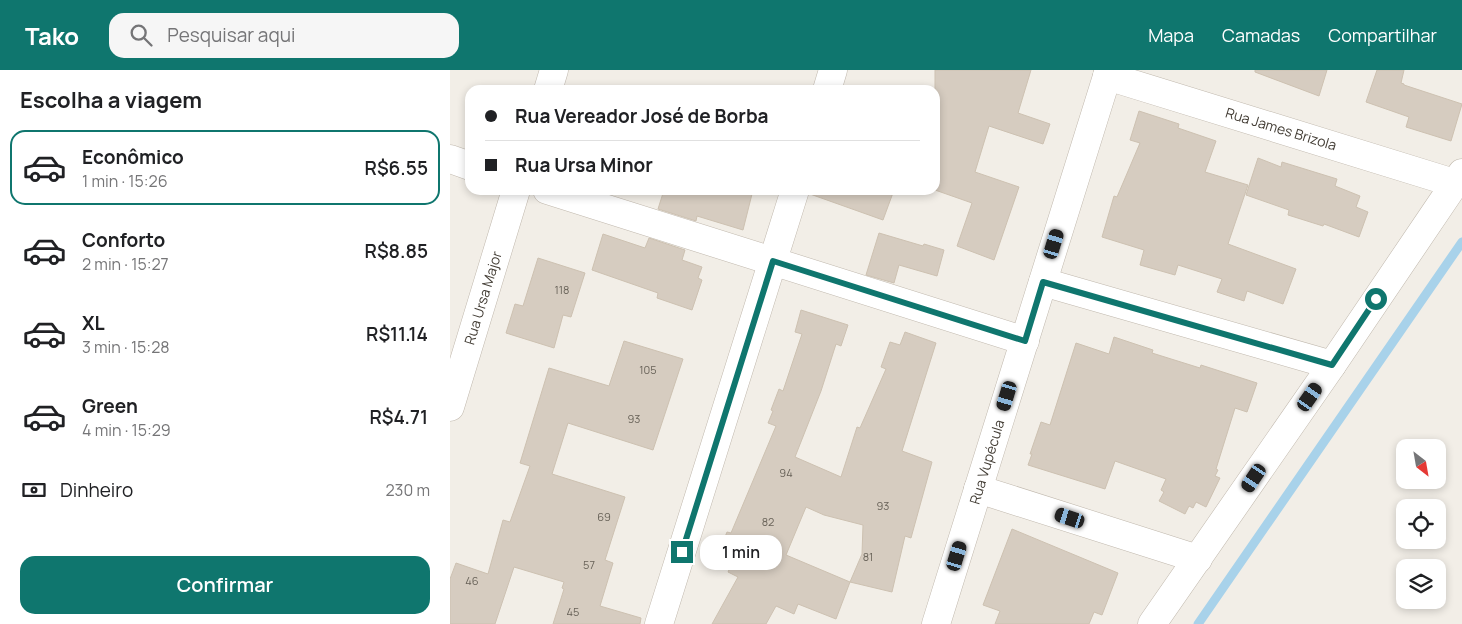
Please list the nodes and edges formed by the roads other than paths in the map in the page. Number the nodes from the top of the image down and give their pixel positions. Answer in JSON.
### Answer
{"nodes":[{"id":1,"x":554,"y":70,"type":"edge"},
{"id":2,"x":833,"y":70,"type":"edge"},
{"id":3,"x":1108,"y":73,"type":"edge"},
{"id":4,"x":550,"y":85,"type":"edge"},
{"id":5,"x":828,"y":85,"type":"edge"},
{"id":6,"x":450,"y":159,"type":"edge"},
{"id":7,"x":465,"y":164,"type":"edge"},
{"id":8,"x":1458,"y":178,"type":"edge"},
{"id":9,"x":514,"y":195,"type":"edge"},
{"id":10,"x":563,"y":195,"type":"edge"},
{"id":11,"x":794,"y":195,"type":"edge"},
{"id":12,"x":773,"y":261,"type":"junction"},
{"id":13,"x":1043,"y":282,"type":"junction"},
{"id":14,"x":1025,"y":341,"type":"junction"},
{"id":15,"x":1332,"y":365,"type":"junction"},
{"id":16,"x":450,"y":407,"type":"edge"},
{"id":17,"x":978,"y":489,"type":"junction"},
{"id":18,"x":1198,"y":559,"type":"junction"},
{"id":19,"x":659,"y":624,"type":"edge"},
{"id":20,"x":936,"y":624,"type":"edge"},
{"id":21,"x":1152,"y":624,"type":"edge"}],
"edges":[{"from":1,"to":4,"type":"street"},
{"from":2,"to":5,"type":"street"},
{"from":3,"to":8,"type":"street","name":"Rua James Brizola"},
{"from":3,"to":13,"type":"street","name":"Rua Vupécula"},
{"from":6,"to":7,"type":"street"},
{"from":8,"to":15,"type":"street"},
{"from":9,"to":16,"type":"street","name":"Rua Ursa Major"},
{"from":10,"to":12,"type":"street"},
{"from":11,"to":12,"type":"street"},
{"from":12,"to":14,"type":"street"},
{"from":12,"to":19,"type":"street"},
{"from":13,"to":14,"type":"street","name":"Rua Vupécula"},
{"from":13,"to":15,"type":"street"},
{"from":14,"to":17,"type":"street","name":"Rua Vupécula"},
{"from":15,"to":18,"type":"street"},
{"from":17,"to":18,"type":"street"},
{"from":17,"to":20,"type":"street","name":"Rua Vupécula"},
{"from":18,"to":21,"type":"street"}]}
